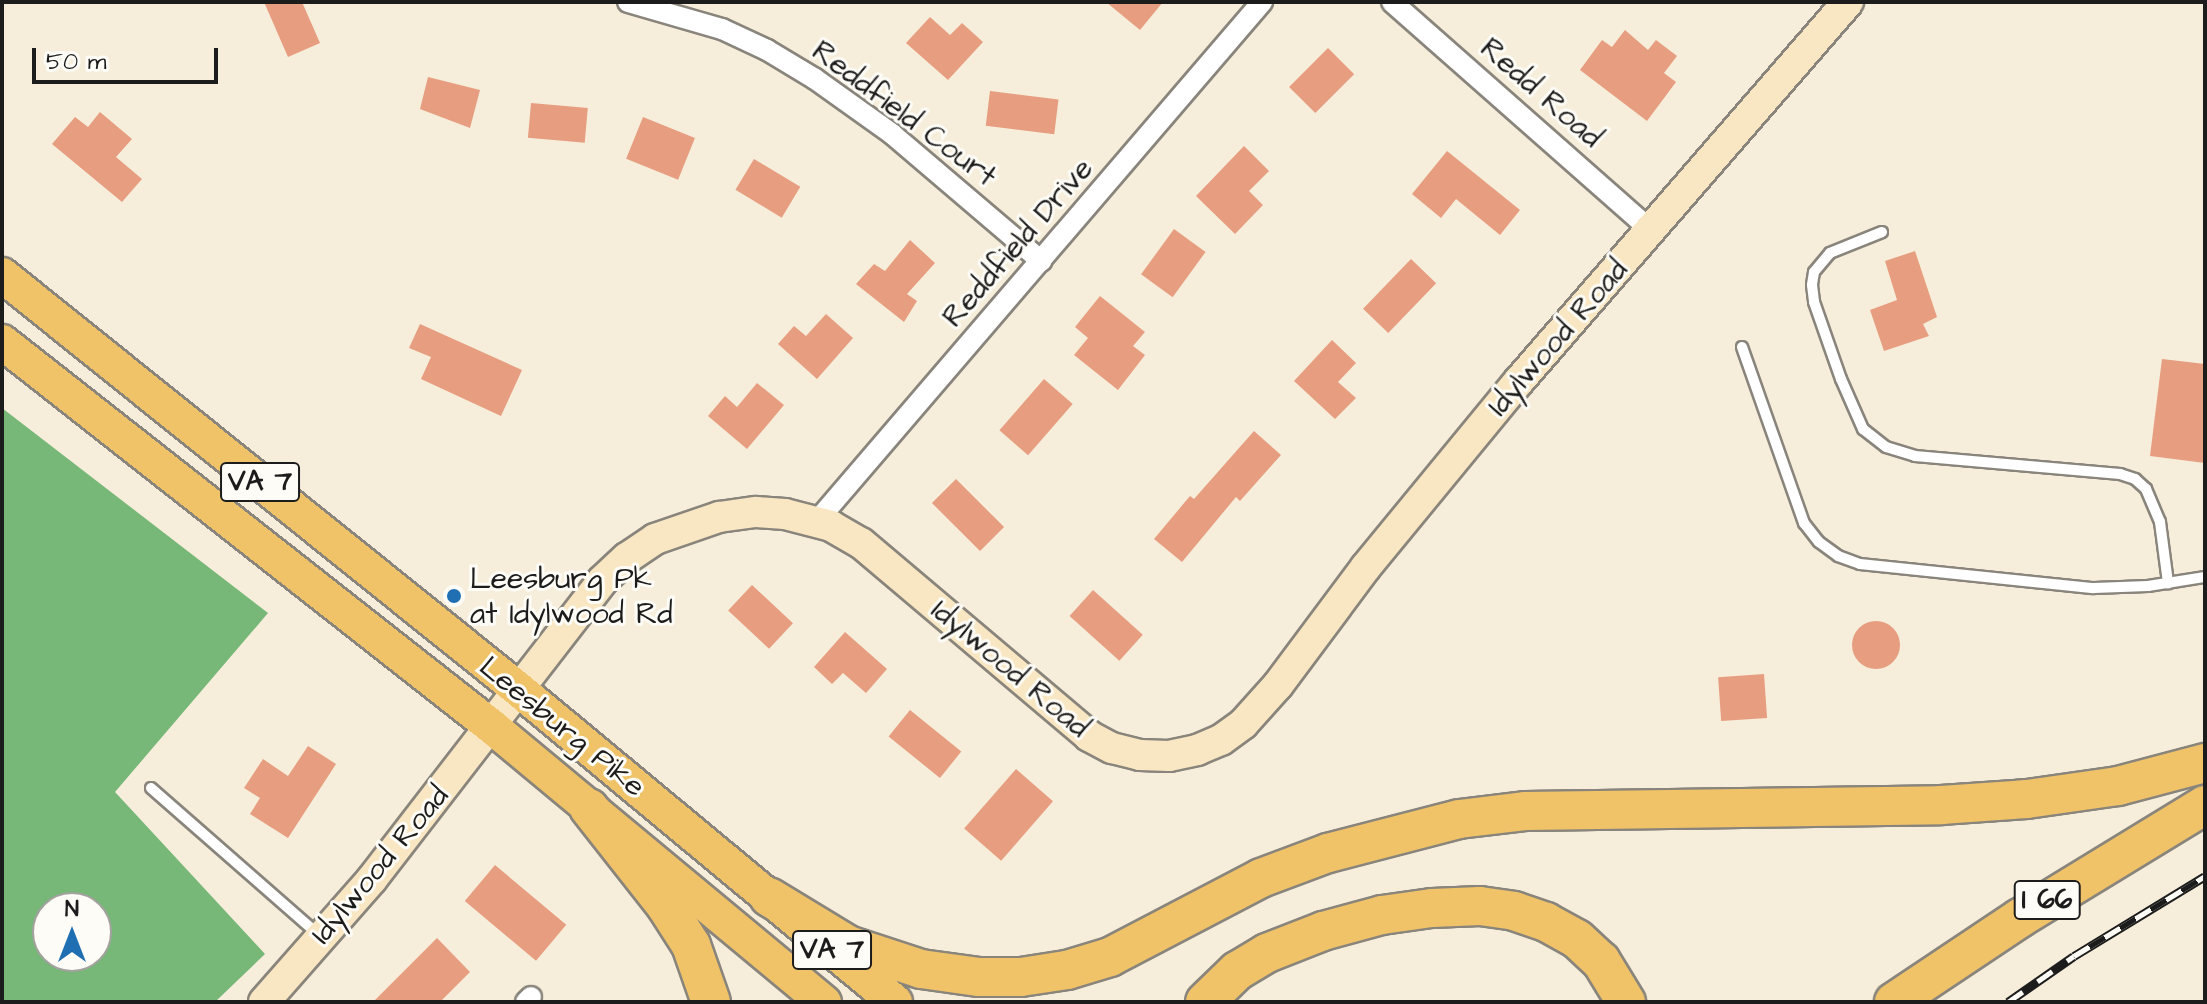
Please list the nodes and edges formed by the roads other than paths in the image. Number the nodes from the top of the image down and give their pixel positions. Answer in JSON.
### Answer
{"nodes":[{"id":1,"x":628,"y":2,"type":"edge"},
{"id":2,"x":1262,"y":2,"type":"edge"},
{"id":3,"x":1392,"y":2,"type":"edge"},
{"id":4,"x":1848,"y":2,"type":"edge"},
{"id":5,"x":1651,"y":230,"type":"junction"},
{"id":6,"x":1882,"y":232,"type":"dead end"},
{"id":7,"x":1041,"y":261,"type":"junction"},
{"id":8,"x":2,"y":275,"type":"edge"},
{"id":9,"x":2,"y":342,"type":"edge"},
{"id":10,"x":1742,"y":347,"type":"dead end"},
{"id":11,"x":817,"y":521,"type":"junction"},
{"id":12,"x":2205,"y":577,"type":"edge"},
{"id":13,"x":2168,"y":583,"type":"junction"},
{"id":14,"x":518,"y":689,"type":"junction"},
{"id":15,"x":491,"y":726,"type":"junction"},
{"id":16,"x":2205,"y":763,"type":"edge"},
{"id":17,"x":151,"y":788,"type":"dead end"},
{"id":18,"x":2205,"y":805,"type":"edge"},
{"id":19,"x":589,"y":808,"type":"junction"},
{"id":20,"x":769,"y":897,"type":"junction"},
{"id":21,"x":321,"y":937,"type":"junction"},
{"id":22,"x":264,"y":1002,"type":"edge"},
{"id":23,"x":711,"y":1002,"type":"edge"},
{"id":24,"x":824,"y":1002,"type":"edge"},
{"id":25,"x":895,"y":1002,"type":"edge"},
{"id":26,"x":1205,"y":1002,"type":"edge"},
{"id":27,"x":1626,"y":1002,"type":"edge"},
{"id":28,"x":1894,"y":1002,"type":"edge"}],
"edges":[{"from":1,"to":7,"type":"street","name":"Reddfield Court"},
{"from":2,"to":7,"type":"street","name":"Reddfield Drive"},
{"from":3,"to":5,"type":"street","name":"Redd Road"},
{"from":4,"to":5,"type":"main road","name":"Idylwood Road"},
{"from":5,"to":11,"type":"main road","name":"Idylwood Road"},
{"from":6,"to":13,"type":"lane"},
{"from":7,"to":11,"type":"street","name":"Reddfield Drive"},
{"from":8,"to":14,"type":"main road","name":"Leesburg Pike","number":"VA 7"},
{"from":9,"to":15,"type":"main road","name":"Leesburg Pike","number":"VA 7"},
{"from":10,"to":13,"type":"lane"},
{"from":11,"to":14,"type":"main road","name":"Idylwood Road"},
{"from":12,"to":13,"type":"lane"},
{"from":14,"to":15,"type":"main road","name":"Idylwood Road"},
{"from":14,"to":20,"type":"main road","name":"Leesburg Pike","number":"VA 7"},
{"from":15,"to":19,"type":"main road","name":"Leesburg Pike","number":"VA 7"},
{"from":15,"to":21,"type":"main road","name":"Idylwood Road"},
{"from":16,"to":20,"type":"highway"},
{"from":17,"to":21,"type":"lane"},
{"from":18,"to":28,"type":"highway","number":"I 66"},
{"from":19,"to":23,"type":"highway"},
{"from":19,"to":24,"type":"main road","name":"Leesburg Pike","number":"VA 7"},
{"from":20,"to":25,"type":"main road","name":"Leesburg Pike","number":"VA 7"},
{"from":21,"to":22,"type":"main road","name":"Idylwood Road"},
{"from":26,"to":27,"type":"highway"}]}
